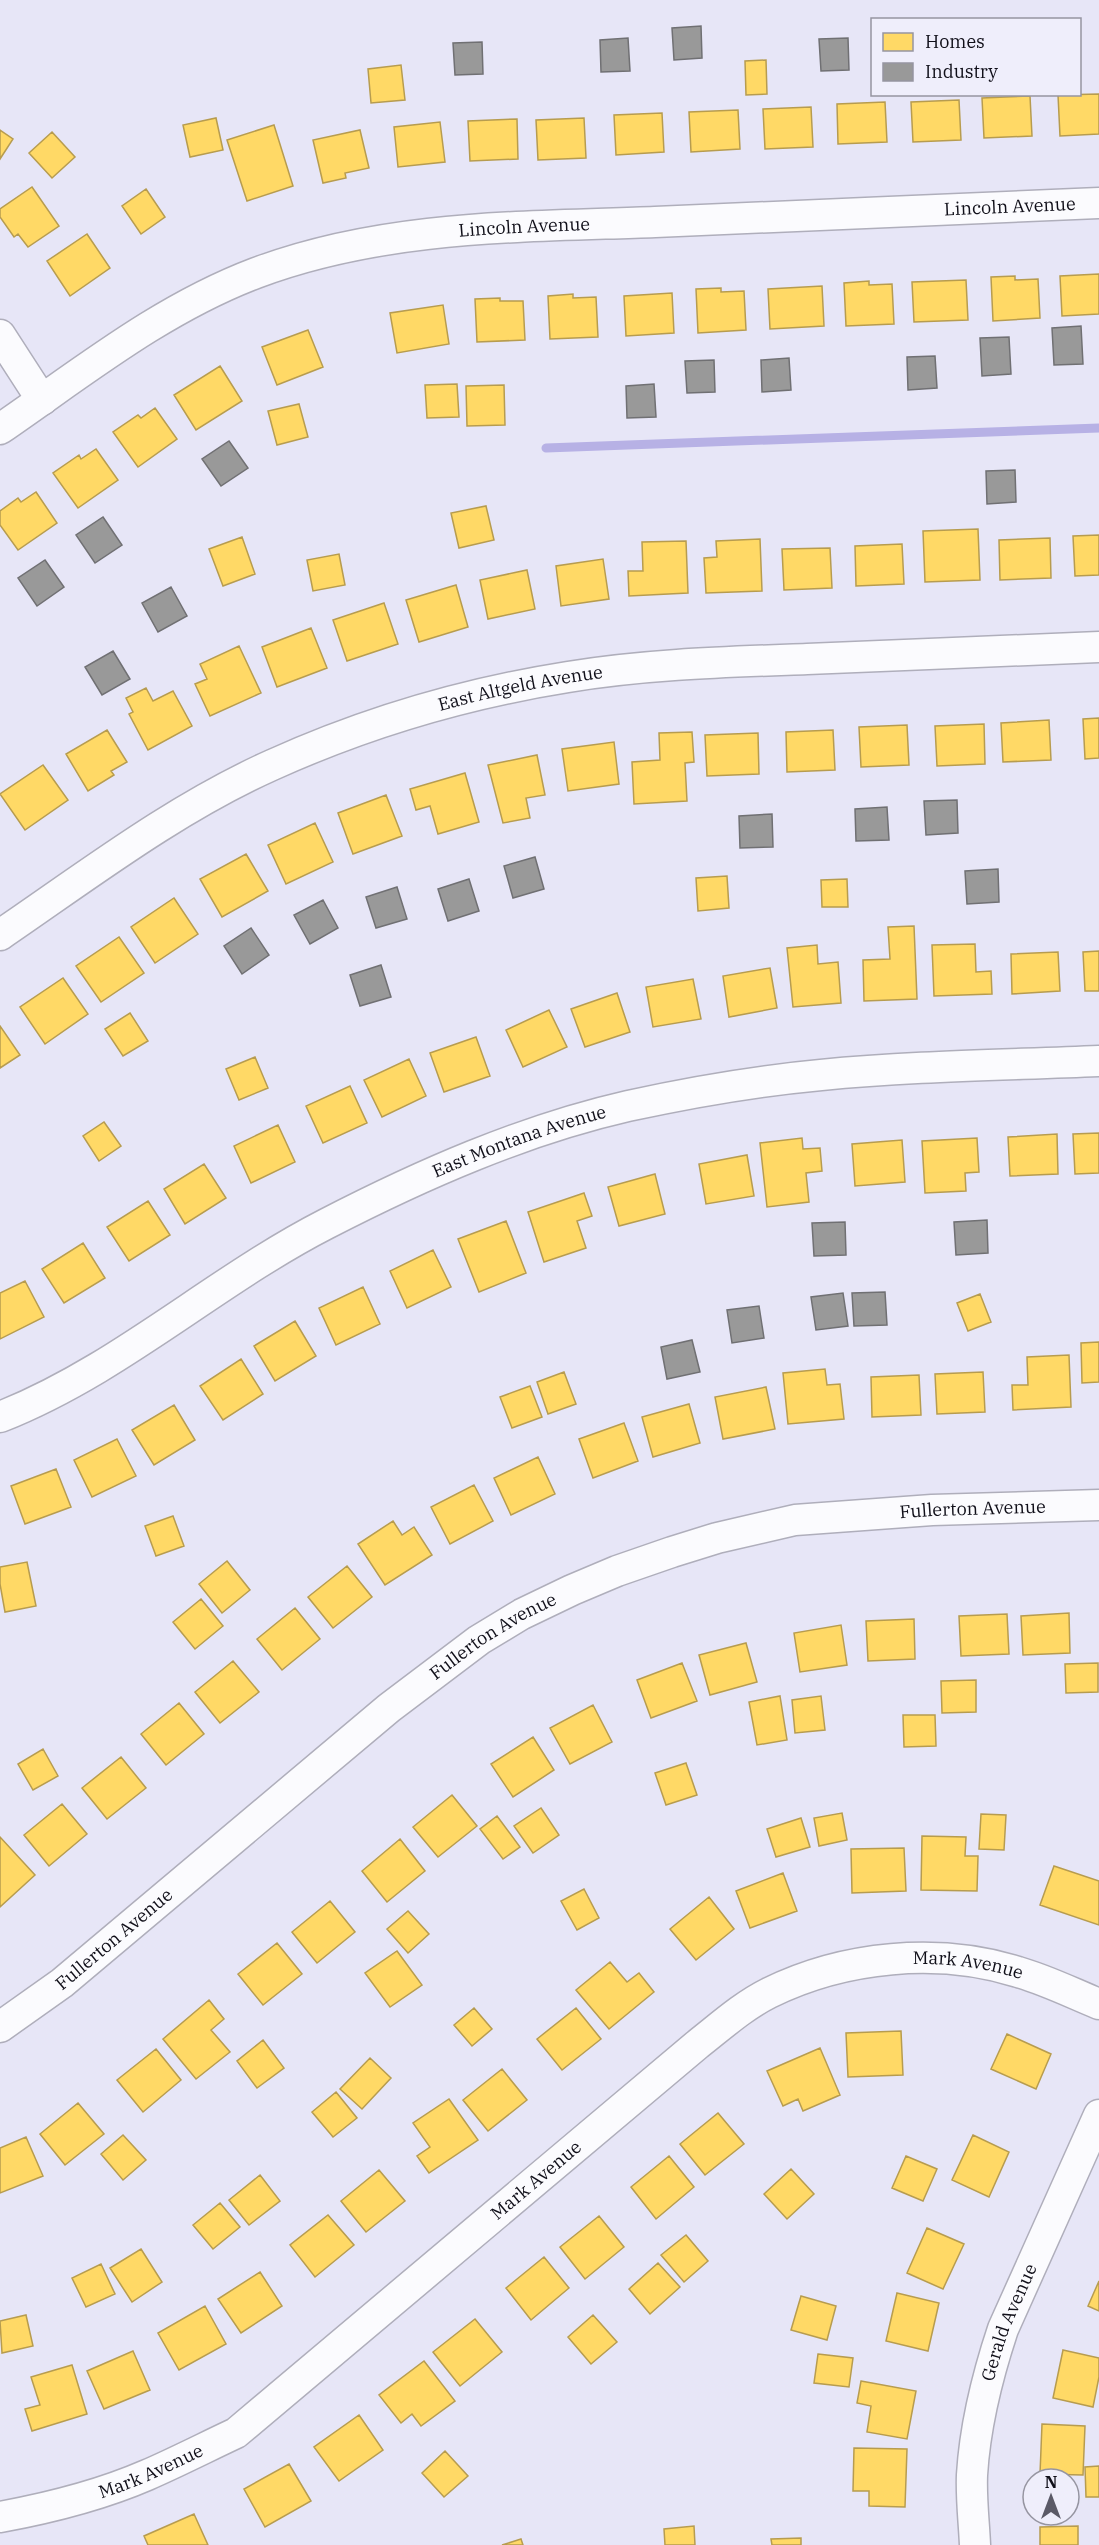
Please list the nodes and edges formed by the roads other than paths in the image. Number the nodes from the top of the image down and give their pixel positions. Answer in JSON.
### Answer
{"nodes":[{"id":1,"x":1099,"y":203,"type":"edge"},
{"id":2,"x":0,"y":335,"type":"edge"},
{"id":3,"x":42,"y":400,"type":"junction"},
{"id":4,"x":0,"y":429,"type":"edge"},
{"id":5,"x":1099,"y":647,"type":"edge"},
{"id":6,"x":0,"y":935,"type":"edge"},
{"id":7,"x":1099,"y":1061,"type":"edge"},
{"id":8,"x":0,"y":1417,"type":"edge"},
{"id":9,"x":1099,"y":1504,"type":"edge"},
{"id":10,"x":1099,"y":2004,"type":"edge"},
{"id":11,"x":0,"y":2027,"type":"edge"},
{"id":12,"x":1099,"y":2115,"type":"edge"},
{"id":13,"x":0,"y":2517,"type":"edge"},
{"id":14,"x":975,"y":2545,"type":"edge"}],
"edges":[{"from":1,"to":3,"type":"street","name":"Lincoln Avenue"},
{"from":2,"to":3,"type":"street"},
{"from":3,"to":4,"type":"street","name":"Lincoln Avenue"},
{"from":5,"to":6,"type":"street","name":"East Altgeld Avenue"},
{"from":7,"to":8,"type":"street","name":"East Montana Avenue"},
{"from":9,"to":11,"type":"street","name":"Fullerton Avenue"},
{"from":10,"to":13,"type":"street","name":"Mark Avenue"},
{"from":12,"to":14,"type":"street","name":"Gerald Avenue"}]}
